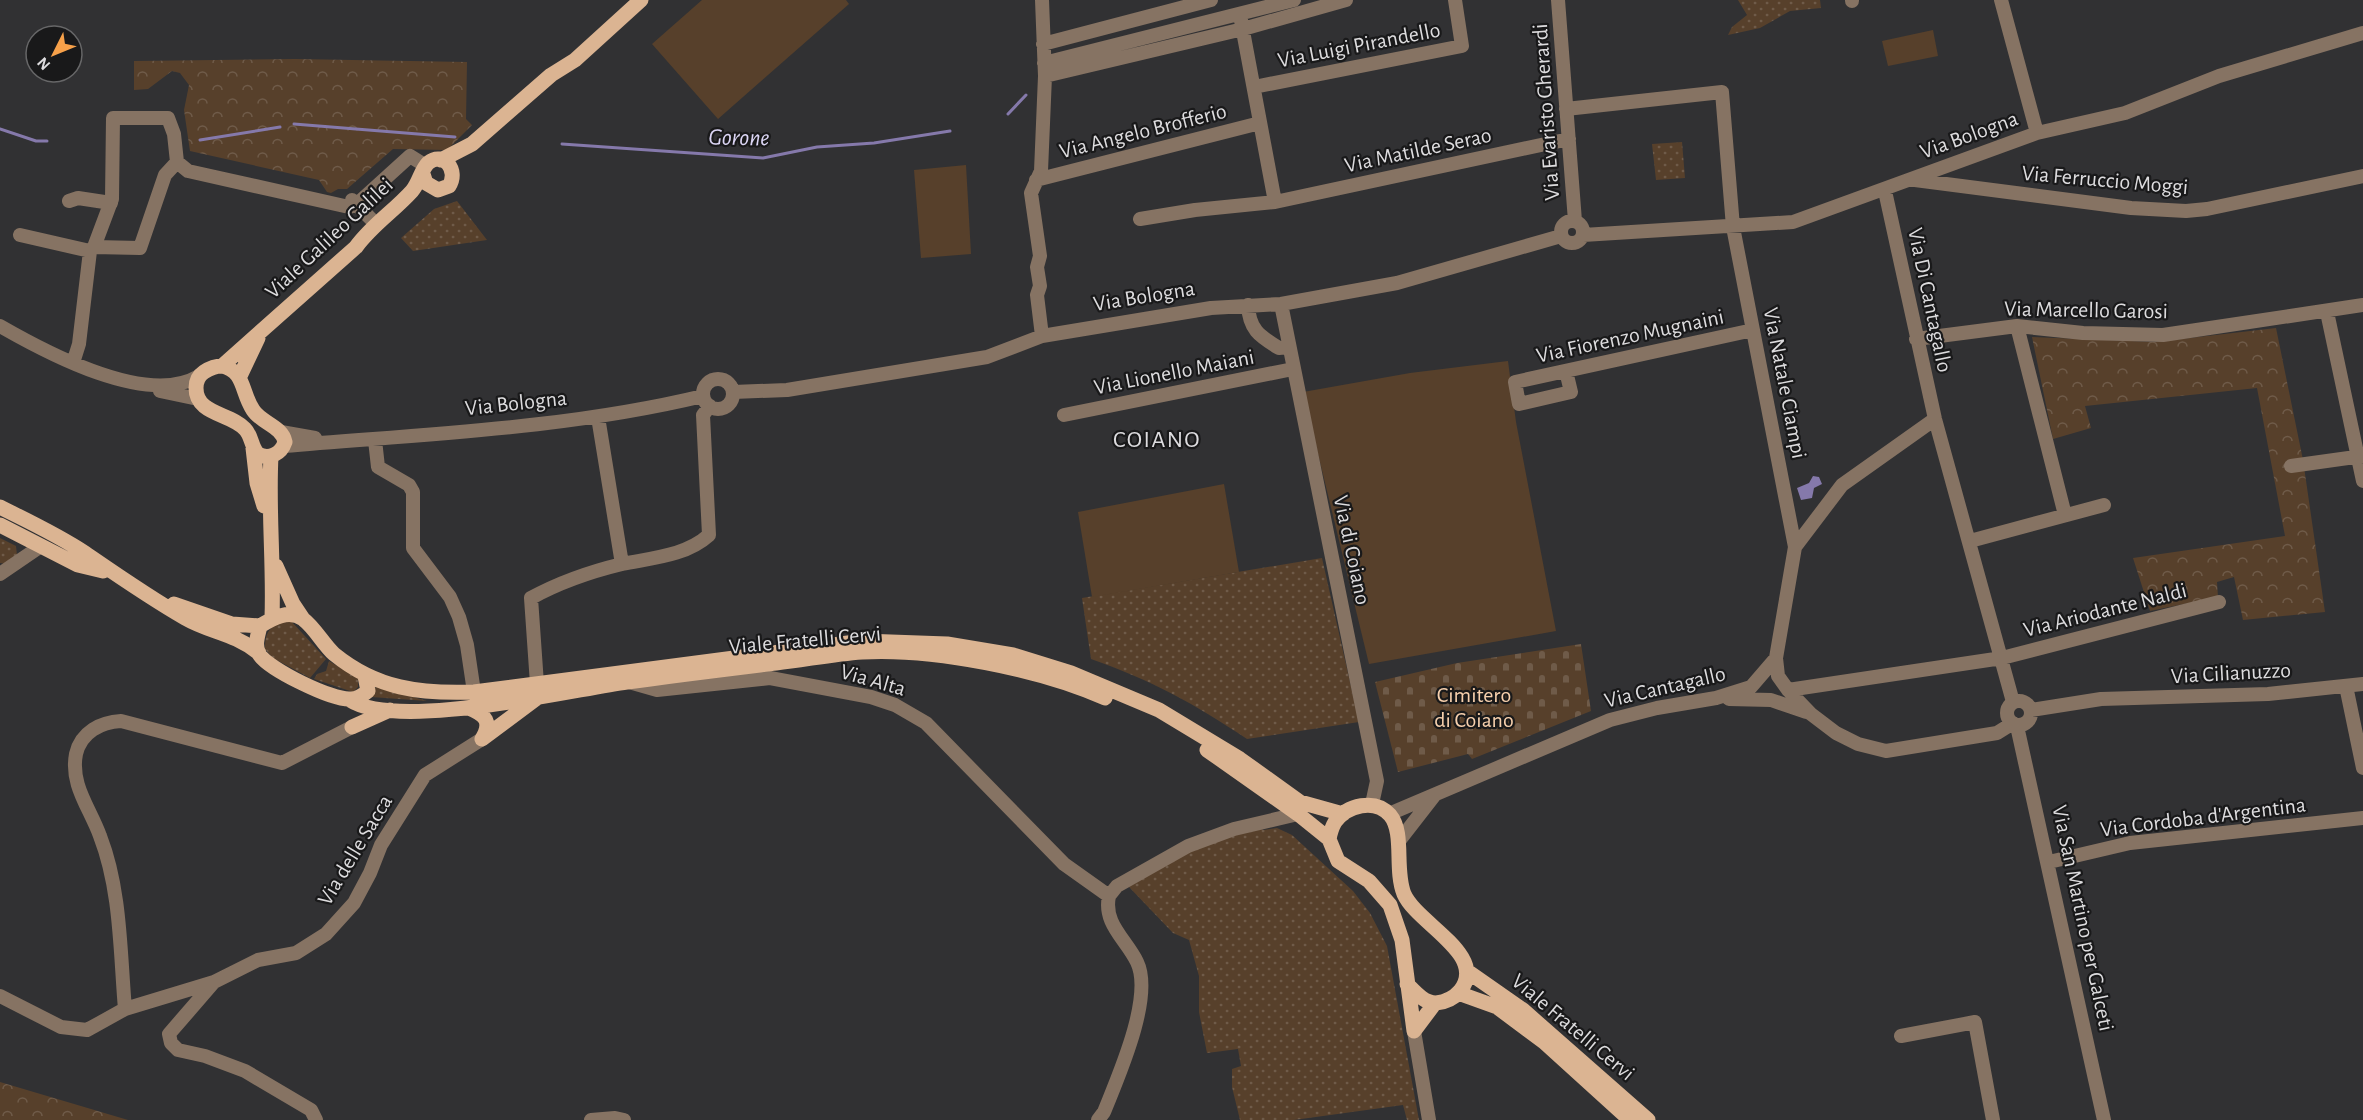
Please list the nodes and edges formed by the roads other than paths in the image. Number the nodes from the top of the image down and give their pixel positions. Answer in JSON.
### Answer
{"nodes":[{"id":1,"x":630,"y":0,"type":"edge"},
{"id":2,"x":641,"y":0,"type":"edge"},
{"id":3,"x":1042,"y":0,"type":"edge"},
{"id":4,"x":1211,"y":0,"type":"edge"},
{"id":5,"x":1294,"y":0,"type":"edge"},
{"id":6,"x":1346,"y":0,"type":"edge"},
{"id":7,"x":1455,"y":0,"type":"edge"},
{"id":8,"x":1558,"y":0,"type":"edge"},
{"id":9,"x":2001,"y":0,"type":"edge"},
{"id":10,"x":1241,"y":22,"type":"junction"},
{"id":11,"x":2363,"y":33,"type":"edge"},
{"id":12,"x":1043,"y":44,"type":"junction"},
{"id":13,"x":562,"y":66,"type":"junction"},
{"id":14,"x":1044,"y":70,"type":"junction"},
{"id":15,"x":1254,"y":87,"type":"junction"},
{"id":16,"x":1566,"y":109,"type":"junction"},
{"id":17,"x":1260,"y":123,"type":"junction"},
{"id":18,"x":2037,"y":133,"type":"junction"},
{"id":19,"x":1569,"y":139,"type":"junction"},
{"id":20,"x":441,"y":160,"type":"junction"},
{"id":21,"x":177,"y":162,"type":"junction"},
{"id":22,"x":1958,"y":164,"type":"junction"},
{"id":23,"x":425,"y":170,"type":"junction"},
{"id":24,"x":2363,"y":176,"type":"edge"},
{"id":25,"x":1913,"y":179,"type":"junction"},
{"id":26,"x":1036,"y":180,"type":"junction"},
{"id":27,"x":1964,"y":187,"type":"junction"},
{"id":28,"x":1885,"y":191,"type":"junction"},
{"id":29,"x":69,"y":201,"type":"dead end"},
{"id":30,"x":1275,"y":202,"type":"junction"},
{"id":31,"x":111,"y":203,"type":"junction"},
{"id":32,"x":356,"y":205,"type":"junction"},
{"id":33,"x":1140,"y":219,"type":"dead end"},
{"id":34,"x":1575,"y":221,"type":"junction"},
{"id":35,"x":376,"y":224,"type":"junction"},
{"id":36,"x":1733,"y":226,"type":"junction"},
{"id":37,"x":1583,"y":235,"type":"junction"},
{"id":38,"x":20,"y":236,"type":"dead end"},
{"id":39,"x":1561,"y":236,"type":"junction"},
{"id":40,"x":92,"y":249,"type":"junction"},
{"id":41,"x":1281,"y":304,"type":"junction"},
{"id":42,"x":1248,"y":305,"type":"junction"},
{"id":43,"x":2363,"y":305,"type":"edge"},
{"id":44,"x":2327,"y":312,"type":"junction"},
{"id":45,"x":0,"y":326,"type":"edge"},
{"id":46,"x":2017,"y":326,"type":"junction"},
{"id":47,"x":1753,"y":330,"type":"junction"},
{"id":48,"x":261,"y":331,"type":"junction"},
{"id":49,"x":1042,"y":336,"type":"junction"},
{"id":50,"x":1916,"y":339,"type":"junction"},
{"id":51,"x":1289,"y":346,"type":"junction"},
{"id":52,"x":73,"y":363,"type":"junction"},
{"id":53,"x":222,"y":366,"type":"junction"},
{"id":54,"x":1293,"y":369,"type":"junction"},
{"id":55,"x":1566,"y":371,"type":"junction"},
{"id":56,"x":199,"y":376,"type":"junction"},
{"id":57,"x":240,"y":376,"type":"junction"},
{"id":58,"x":135,"y":382,"type":"junction"},
{"id":59,"x":733,"y":392,"type":"junction"},
{"id":60,"x":198,"y":399,"type":"junction"},
{"id":61,"x":706,"y":401,"type":"junction"},
{"id":62,"x":1065,"y":416,"type":"dead end"},
{"id":63,"x":598,"y":417,"type":"junction"},
{"id":64,"x":1935,"y":419,"type":"junction"},
{"id":65,"x":282,"y":439,"type":"junction"},
{"id":66,"x":375,"y":440,"type":"junction"},
{"id":67,"x":253,"y":448,"type":"junction"},
{"id":68,"x":271,"y":456,"type":"junction"},
{"id":69,"x":2361,"y":456,"type":"edge"},
{"id":70,"x":2291,"y":466,"type":"dead end"},
{"id":71,"x":2363,"y":482,"type":"edge"},
{"id":72,"x":2104,"y":506,"type":"dead end"},
{"id":73,"x":0,"y":507,"type":"edge"},
{"id":74,"x":2066,"y":515,"type":"junction"},
{"id":75,"x":269,"y":522,"type":"junction"},
{"id":76,"x":0,"y":525,"type":"edge"},
{"id":77,"x":1970,"y":541,"type":"junction"},
{"id":78,"x":41,"y":546,"type":"junction"},
{"id":79,"x":1795,"y":547,"type":"junction"},
{"id":80,"x":274,"y":560,"type":"junction"},
{"id":81,"x":622,"y":564,"type":"junction"},
{"id":82,"x":109,"y":572,"type":"junction"},
{"id":83,"x":0,"y":574,"type":"edge"},
{"id":84,"x":154,"y":598,"type":"junction"},
{"id":85,"x":2219,"y":602,"type":"dead end"},
{"id":86,"x":303,"y":619,"type":"junction"},
{"id":87,"x":266,"y":622,"type":"junction"},
{"id":88,"x":259,"y":653,"type":"junction"},
{"id":89,"x":1776,"y":658,"type":"junction"},
{"id":90,"x":2002,"y":658,"type":"junction"},
{"id":91,"x":627,"y":682,"type":"junction"},
{"id":92,"x":366,"y":683,"type":"junction"},
{"id":93,"x":2363,"y":684,"type":"edge"},
{"id":94,"x":2346,"y":686,"type":"junction"},
{"id":95,"x":539,"y":690,"type":"junction"},
{"id":96,"x":1788,"y":690,"type":"junction"},
{"id":97,"x":474,"y":692,"type":"junction"},
{"id":98,"x":1716,"y":698,"type":"junction"},
{"id":99,"x":2013,"y":702,"type":"junction"},
{"id":100,"x":358,"y":703,"type":"junction"},
{"id":101,"x":469,"y":708,"type":"junction"},
{"id":102,"x":392,"y":710,"type":"junction"},
{"id":103,"x":1811,"y":714,"type":"junction"},
{"id":104,"x":2031,"y":714,"type":"junction"},
{"id":105,"x":2015,"y":725,"type":"junction"},
{"id":106,"x":351,"y":727,"type":"junction"},
{"id":107,"x":1997,"y":733,"type":"junction"},
{"id":108,"x":482,"y":739,"type":"junction"},
{"id":109,"x":2023,"y":747,"type":"junction"},
{"id":110,"x":2363,"y":768,"type":"edge"},
{"id":111,"x":1437,"y":792,"type":"junction"},
{"id":112,"x":1372,"y":804,"type":"junction"},
{"id":113,"x":1298,"y":814,"type":"junction"},
{"id":114,"x":1343,"y":814,"type":"junction"},
{"id":115,"x":1389,"y":814,"type":"junction"},
{"id":116,"x":2363,"y":818,"type":"edge"},
{"id":117,"x":1329,"y":839,"type":"junction"},
{"id":118,"x":1399,"y":841,"type":"junction"},
{"id":119,"x":2049,"y":862,"type":"junction"},
{"id":120,"x":1109,"y":896,"type":"junction"},
{"id":121,"x":1467,"y":971,"type":"junction"},
{"id":122,"x":214,"y":982,"type":"junction"},
{"id":123,"x":1407,"y":984,"type":"junction"},
{"id":124,"x":1458,"y":993,"type":"junction"},
{"id":125,"x":0,"y":996,"type":"edge"},
{"id":126,"x":1434,"y":1003,"type":"junction"},
{"id":127,"x":125,"y":1009,"type":"junction"},
{"id":128,"x":1414,"y":1031,"type":"junction"},
{"id":129,"x":1901,"y":1036,"type":"dead end"},
{"id":130,"x":316,"y":1120,"type":"edge"},
{"id":131,"x":591,"y":1120,"type":"edge"},
{"id":132,"x":624,"y":1120,"type":"edge"},
{"id":133,"x":1098,"y":1120,"type":"edge"},
{"id":134,"x":1429,"y":1120,"type":"edge"},
{"id":135,"x":1630,"y":1120,"type":"edge"},
{"id":136,"x":1648,"y":1120,"type":"edge"},
{"id":137,"x":1993,"y":1120,"type":"edge"},
{"id":138,"x":2104,"y":1120,"type":"edge"}],
"edges":[{"from":1,"to":13,"type":"main road"},
{"from":2,"to":13,"type":"main road"},
{"from":3,"to":12,"type":"street"},
{"from":4,"to":12,"type":"street"},
{"from":5,"to":10,"type":"street"},
{"from":6,"to":10,"type":"street"},
{"from":7,"to":15,"type":"street","name":"Via Luigi Pirandello"},
{"from":8,"to":16,"type":"street","name":"Via Evaristo Gherardi"},
{"from":9,"to":18,"type":"street"},
{"from":10,"to":14,"type":"street"},
{"from":10,"to":15,"type":"street"},
{"from":11,"to":18,"type":"street","name":"Via Bologna"},
{"from":12,"to":14,"type":"street"},
{"from":13,"to":20,"type":"main road"},
{"from":14,"to":26,"type":"street"},
{"from":15,"to":17,"type":"street"},
{"from":16,"to":19,"type":"street","name":"Via Evaristo Gherardi"},
{"from":16,"to":36,"type":"street","name":"Via Natale Ciampi"},
{"from":17,"to":26,"type":"street","name":"Via Angelo Brofferio"},
{"from":17,"to":30,"type":"street"},
{"from":18,"to":22,"type":"street","name":"Via Bologna"},
{"from":19,"to":30,"type":"street","name":"Via Matilde Serao"},
{"from":19,"to":34,"type":"street","name":"Via Evaristo Gherardi"},
{"from":20,"to":23,"type":"main road"},
{"from":20,"to":23,"type":"main road","name":"Viale Galileo Galilei"},
{"from":21,"to":31,"type":"street"},
{"from":21,"to":32,"type":"street"},
{"from":21,"to":40,"type":"street"},
{"from":22,"to":25,"type":"street","name":"Via Bologna"},
{"from":22,"to":27,"type":"street"},
{"from":23,"to":32,"type":"street"},
{"from":23,"to":35,"type":"main road","name":"Viale Galileo Galilei"},
{"from":24,"to":27,"type":"street","name":"Via Ferruccio Moggi"},
{"from":25,"to":27,"type":"street","name":"Via Ferruccio Moggi"},
{"from":25,"to":28,"type":"street","name":"Via Bologna"},
{"from":26,"to":49,"type":"street"},
{"from":28,"to":36,"type":"street","name":"Via Bologna"},
{"from":28,"to":50,"type":"street","name":"Via Di Cantagallo"},
{"from":29,"to":31,"type":"street"},
{"from":30,"to":33,"type":"street","name":"Via Matilde Serao"},
{"from":31,"to":40,"type":"street"},
{"from":32,"to":35,"type":"street"},
{"from":34,"to":37,"type":"street"},
{"from":34,"to":39,"type":"street"},
{"from":35,"to":48,"type":"main road","name":"Viale Galileo Galilei"},
{"from":36,"to":37,"type":"street","name":"Via Bologna"},
{"from":36,"to":47,"type":"street","name":"Via Natale Ciampi"},
{"from":37,"to":39,"type":"street","name":"Via Bologna"},
{"from":38,"to":40,"type":"street"},
{"from":39,"to":41,"type":"street","name":"Via Bologna"},
{"from":40,"to":52,"type":"street"},
{"from":41,"to":42,"type":"street","name":"Via Bologna"},
{"from":41,"to":51,"type":"street","name":"Via di Coiano"},
{"from":42,"to":49,"type":"street","name":"Via Bologna"},
{"from":42,"to":51,"type":"street"},
{"from":43,"to":44,"type":"street","name":"Via Marcello Garosi"},
{"from":44,"to":46,"type":"street","name":"Via Marcello Garosi"},
{"from":44,"to":69,"type":"street"},
{"from":45,"to":52,"type":"street"},
{"from":46,"to":50,"type":"street","name":"Via Marcello Garosi"},
{"from":46,"to":74,"type":"street"},
{"from":47,"to":55,"type":"street","name":"Via Fiorenzo Mugnaini"},
{"from":47,"to":79,"type":"street","name":"Via Natale Ciampi"},
{"from":48,"to":53,"type":"main road","name":"Viale Galileo Galilei"},
{"from":48,"to":57,"type":"main road"},
{"from":49,"to":59,"type":"street","name":"Via Bologna"},
{"from":50,"to":64,"type":"street","name":"Via Di Cantagallo"},
{"from":51,"to":54,"type":"street","name":"Via di Coiano"},
{"from":52,"to":58,"type":"street"},
{"from":53,"to":56,"type":"main road"},
{"from":53,"to":57,"type":"main road"},
{"from":54,"to":62,"type":"street","name":"Via Lionello Maiani"},
{"from":54,"to":112,"type":"street","name":"Via di Coiano"},
{"from":55,"to":55,"type":"street","name":"Via Fiorenzo Mugnaini"},
{"from":56,"to":58,"type":"street"},
{"from":56,"to":60,"type":"main road"},
{"from":57,"to":65,"type":"main road"},
{"from":58,"to":60,"type":"street"},
{"from":59,"to":61,"type":"street","name":"Via Bologna"},
{"from":59,"to":61,"type":"street","name":"Via Bologna"},
{"from":60,"to":67,"type":"main road"},
{"from":61,"to":63,"type":"street","name":"Via Bologna"},
{"from":61,"to":81,"type":"street"},
{"from":63,"to":66,"type":"street","name":"Via Bologna"},
{"from":63,"to":81,"type":"street"},
{"from":64,"to":77,"type":"street"},
{"from":64,"to":79,"type":"street","name":"Via Cantagallo"},
{"from":65,"to":66,"type":"street","name":"Via Bologna"},
{"from":65,"to":68,"type":"main road"},
{"from":66,"to":97,"type":"street"},
{"from":67,"to":68,"type":"main road"},
{"from":67,"to":75,"type":"main road"},
{"from":68,"to":75,"type":"main road"},
{"from":69,"to":70,"type":"street"},
{"from":69,"to":71,"type":"street"},
{"from":72,"to":74,"type":"street"},
{"from":73,"to":82,"type":"main road"},
{"from":74,"to":77,"type":"street"},
{"from":75,"to":80,"type":"main road"},
{"from":76,"to":78,"type":"main road"},
{"from":77,"to":90,"type":"street"},
{"from":78,"to":82,"type":"main road"},
{"from":78,"to":83,"type":"street"},
{"from":79,"to":89,"type":"street","name":"Via Cantagallo"},
{"from":80,"to":86,"type":"main road","name":"Viale Fratelli Cervi"},
{"from":80,"to":87,"type":"main road"},
{"from":81,"to":95,"type":"street"},
{"from":82,"to":84,"type":"main road"},
{"from":84,"to":87,"type":"main road"},
{"from":84,"to":88,"type":"main road","name":"Viale Fratelli Cervi"},
{"from":85,"to":90,"type":"street","name":"Via Ariodante Naldi"},
{"from":86,"to":87,"type":"main road"},
{"from":86,"to":92,"type":"main road","name":"Viale Fratelli Cervi"},
{"from":87,"to":88,"type":"main road"},
{"from":88,"to":100,"type":"main road","name":"Viale Fratelli Cervi"},
{"from":89,"to":96,"type":"street","name":"Via Cilianuzzo"},
{"from":89,"to":98,"type":"street","name":"Via Cantagallo"},
{"from":90,"to":96,"type":"street","name":"Via Ariodante Naldi"},
{"from":90,"to":99,"type":"street"},
{"from":91,"to":95,"type":"main road","name":"Viale Fratelli Cervi"},
{"from":91,"to":113,"type":"main road","name":"Viale Fratelli Cervi"},
{"from":91,"to":120,"type":"street","name":"Via Alta"},
{"from":92,"to":97,"type":"main road","name":"Viale Fratelli Cervi"},
{"from":92,"to":100,"type":"main road"},
{"from":93,"to":94,"type":"street","name":"Via Cilianuzzo"},
{"from":94,"to":104,"type":"street","name":"Via Cilianuzzo"},
{"from":94,"to":110,"type":"street"},
{"from":95,"to":97,"type":"main road","name":"Viale Fratelli Cervi"},
{"from":95,"to":101,"type":"main road","name":"Viale Fratelli Cervi"},
{"from":95,"to":108,"type":"main road"},
{"from":95,"to":114,"type":"main road","name":"Viale Fratelli Cervi"},
{"from":96,"to":103,"type":"street","name":"Via Cilianuzzo"},
{"from":98,"to":103,"type":"street"},
{"from":98,"to":111,"type":"street","name":"Via Cantagallo"},
{"from":99,"to":104,"type":"street"},
{"from":99,"to":105,"type":"street"},
{"from":100,"to":102,"type":"main road","name":"Viale Fratelli Cervi"},
{"from":100,"to":106,"type":"main road"},
{"from":101,"to":102,"type":"main road","name":"Viale Fratelli Cervi"},
{"from":101,"to":108,"type":"main road"},
{"from":102,"to":106,"type":"main road"},
{"from":103,"to":107,"type":"street","name":"Via Cilianuzzo"},
{"from":104,"to":105,"type":"street","name":"Via Cilianuzzo"},
{"from":105,"to":107,"type":"street","name":"Via Cilianuzzo"},
{"from":105,"to":109,"type":"street","name":"Via San Martino per Galceti"},
{"from":106,"to":127,"type":"street"},
{"from":107,"to":109,"type":"street"},
{"from":108,"to":122,"type":"street","name":"Via delle Sacca"},
{"from":109,"to":119,"type":"street","name":"Via San Martino per Galceti"},
{"from":111,"to":115,"type":"street","name":"Via Cantagallo"},
{"from":111,"to":118,"type":"street","name":"Via Cantagallo"},
{"from":112,"to":114,"type":"main road"},
{"from":112,"to":115,"type":"main road"},
{"from":113,"to":117,"type":"main road","name":"Viale Fratelli Cervi"},
{"from":113,"to":120,"type":"street"},
{"from":114,"to":117,"type":"main road"},
{"from":115,"to":118,"type":"main road","name":"Viale Fratelli Cervi"},
{"from":116,"to":119,"type":"street","name":"Via Cordoba d'Argentina"},
{"from":117,"to":123,"type":"main road","name":"Viale Fratelli Cervi"},
{"from":118,"to":121,"type":"main road","name":"Viale Fratelli Cervi"},
{"from":119,"to":138,"type":"street","name":"Via San Martino per Galceti"},
{"from":120,"to":133,"type":"street"},
{"from":121,"to":124,"type":"main road"},
{"from":121,"to":136,"type":"main road","name":"Viale Fratelli Cervi"},
{"from":122,"to":127,"type":"street"},
{"from":122,"to":130,"type":"street","name":"Via delle Sacca"},
{"from":123,"to":126,"type":"main road"},
{"from":123,"to":128,"type":"main road","name":"Viale Fratelli Cervi"},
{"from":124,"to":126,"type":"main road"},
{"from":124,"to":135,"type":"main road","name":"Viale Fratelli Cervi"},
{"from":125,"to":127,"type":"street"},
{"from":126,"to":128,"type":"main road"},
{"from":128,"to":134,"type":"street"},
{"from":129,"to":137,"type":"street"},
{"from":131,"to":132,"type":"street"}]}
